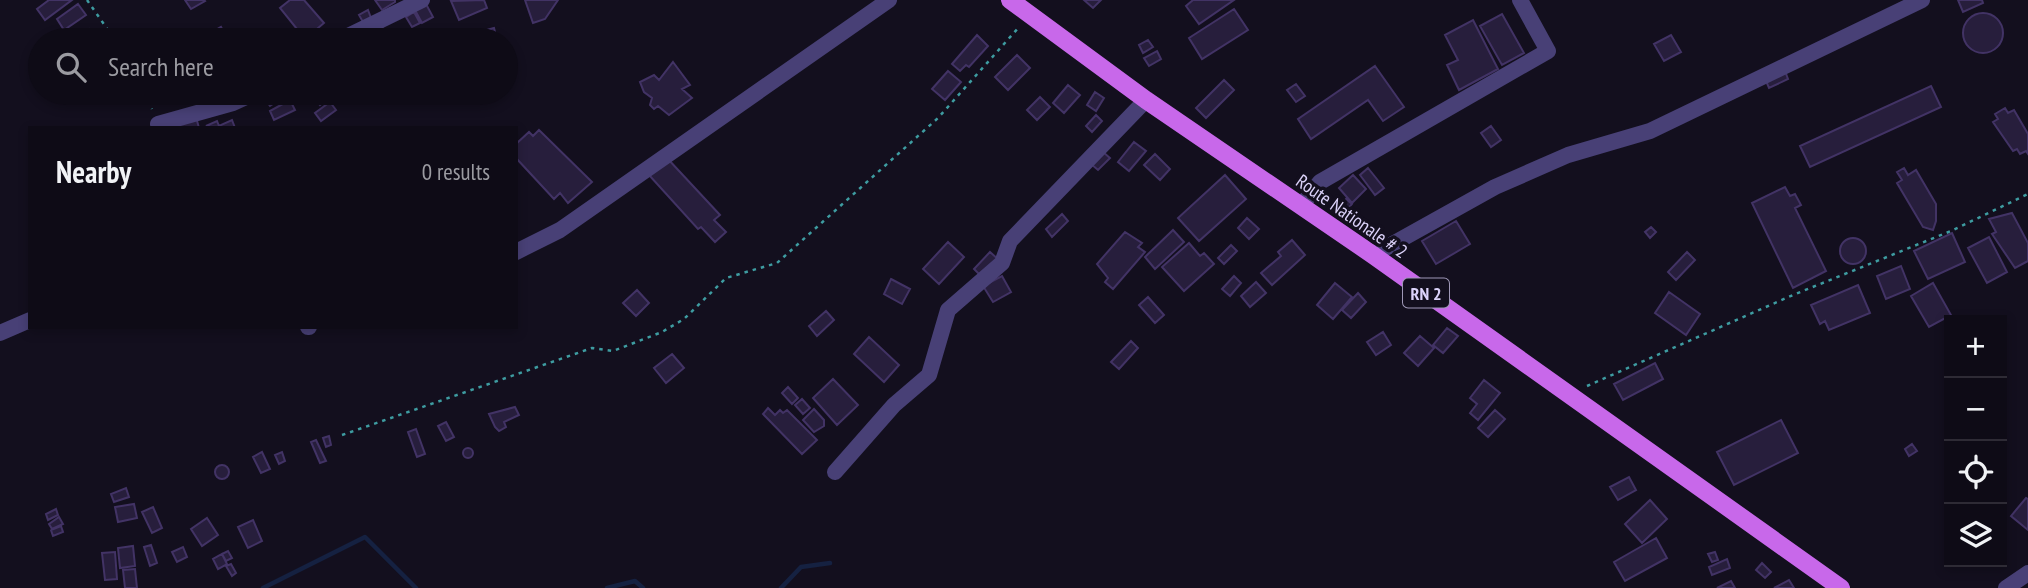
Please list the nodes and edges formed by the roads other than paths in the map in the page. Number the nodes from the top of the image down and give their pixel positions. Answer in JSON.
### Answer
{"nodes":[{"id":1,"x":422,"y":0,"type":"edge"},
{"id":2,"x":889,"y":0,"type":"edge"},
{"id":3,"x":1010,"y":0,"type":"edge"},
{"id":4,"x":1520,"y":0,"type":"edge"},
{"id":5,"x":1923,"y":0,"type":"edge"},
{"id":6,"x":365,"y":28,"type":"edge"},
{"id":7,"x":1146,"y":100,"type":"junction"},
{"id":8,"x":226,"y":105,"type":"edge"},
{"id":9,"x":158,"y":124,"type":"dead end"},
{"id":10,"x":1301,"y":206,"type":"junction"},
{"id":11,"x":518,"y":251,"type":"edge"},
{"id":12,"x":1373,"y":255,"type":"junction"},
{"id":13,"x":28,"y":321,"type":"edge"},
{"id":14,"x":0,"y":333,"type":"edge"},
{"id":15,"x":835,"y":472,"type":"dead end"},
{"id":16,"x":2028,"y":573,"type":"edge"},
{"id":17,"x":1841,"y":588,"type":"edge"},
{"id":18,"x":2006,"y":588,"type":"edge"}],
"edges":[{"from":1,"to":6,"type":"street"},
{"from":2,"to":11,"type":"street"},
{"from":3,"to":7,"type":"main road","name":"Route Nationale # 2","number":"RN 2"},
{"from":4,"to":10,"type":"street"},
{"from":5,"to":12,"type":"street"},
{"from":7,"to":10,"type":"main road","name":"Route Nationale # 2","number":"RN 2"},
{"from":7,"to":15,"type":"street"},
{"from":8,"to":9,"type":"street"},
{"from":10,"to":12,"type":"main road","name":"Route Nationale # 2","number":"RN 2"},
{"from":12,"to":17,"type":"main road","name":"Route Nationale # 2","number":"RN 2"},
{"from":13,"to":14,"type":"street"},
{"from":16,"to":18,"type":"street"}]}
